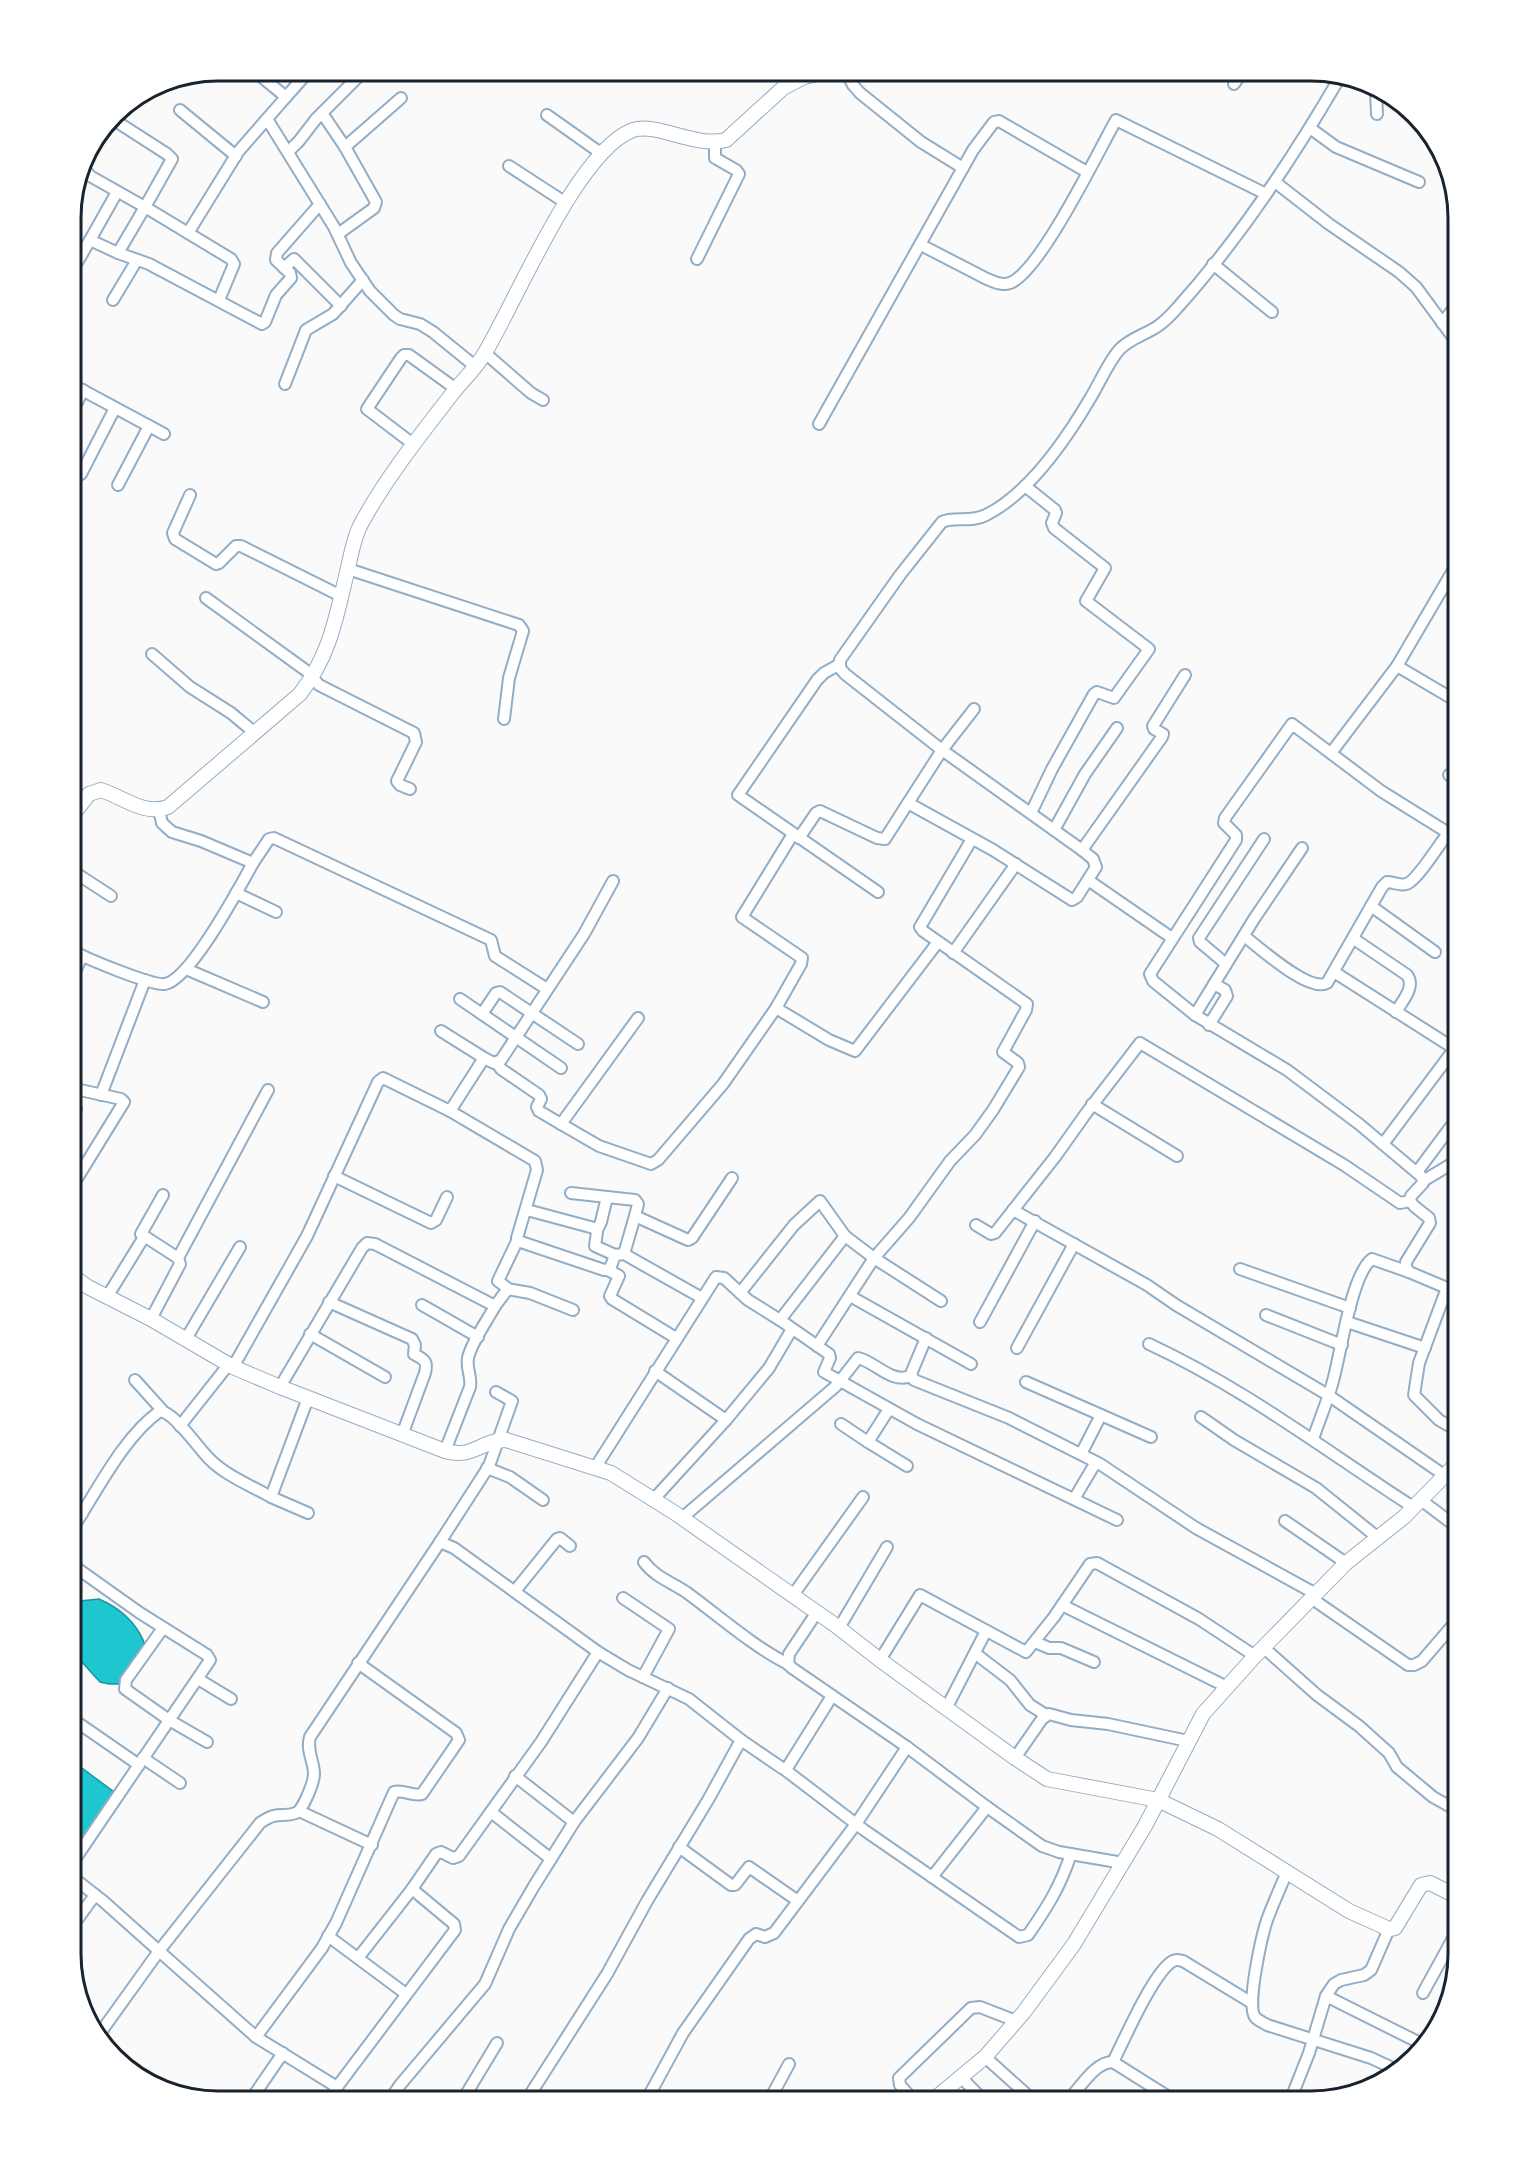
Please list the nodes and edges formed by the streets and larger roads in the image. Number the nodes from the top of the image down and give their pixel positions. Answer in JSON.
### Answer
{"nodes":[{"id":1,"x":268,"y":81,"type":"edge"},
{"id":2,"x":300,"y":81,"type":"edge"},
{"id":3,"x":353,"y":81,"type":"edge"},
{"id":4,"x":796,"y":81,"type":"edge"},
{"id":5,"x":851,"y":81,"type":"edge"},
{"id":6,"x":1236,"y":81,"type":"edge"},
{"id":7,"x":1234,"y":84,"type":"dead end"},
{"id":8,"x":1336,"y":84,"type":"edge"},
{"id":9,"x":286,"y":97,"type":"junction"},
{"id":10,"x":1376,"y":97,"type":"edge"},
{"id":11,"x":400,"y":98,"type":"dead end"},
{"id":12,"x":180,"y":110,"type":"dead end"},
{"id":13,"x":322,"y":113,"type":"junction"},
{"id":14,"x":1377,"y":114,"type":"dead end"},
{"id":15,"x":547,"y":115,"type":"dead end"},
{"id":16,"x":267,"y":119,"type":"junction"},
{"id":17,"x":120,"y":123,"type":"edge"},
{"id":18,"x":1310,"y":128,"type":"junction"},
{"id":19,"x":715,"y":143,"type":"junction"},
{"id":20,"x":345,"y":147,"type":"junction"},
{"id":21,"x":288,"y":152,"type":"junction"},
{"id":22,"x":602,"y":154,"type":"junction"},
{"id":23,"x":236,"y":156,"type":"junction"},
{"id":24,"x":509,"y":166,"type":"dead end"},
{"id":25,"x":963,"y":168,"type":"junction"},
{"id":26,"x":1087,"y":171,"type":"junction"},
{"id":27,"x":88,"y":174,"type":"edge"},
{"id":28,"x":1275,"y":182,"type":"junction"},
{"id":29,"x":1419,"y":182,"type":"dead end"},
{"id":30,"x":117,"y":192,"type":"junction"},
{"id":31,"x":1266,"y":194,"type":"junction"},
{"id":32,"x":566,"y":203,"type":"junction"},
{"id":33,"x":320,"y":204,"type":"junction"},
{"id":34,"x":145,"y":207,"type":"junction"},
{"id":35,"x":188,"y":233,"type":"junction"},
{"id":36,"x":338,"y":234,"type":"junction"},
{"id":37,"x":90,"y":240,"type":"junction"},
{"id":38,"x":921,"y":245,"type":"junction"},
{"id":39,"x":118,"y":253,"type":"junction"},
{"id":40,"x":81,"y":255,"type":"edge"},
{"id":41,"x":697,"y":259,"type":"dead end"},
{"id":42,"x":137,"y":260,"type":"junction"},
{"id":43,"x":1213,"y":264,"type":"junction"},
{"id":44,"x":284,"y":268,"type":"junction"},
{"id":45,"x":363,"y":280,"type":"junction"},
{"id":46,"x":113,"y":300,"type":"dead end"},
{"id":47,"x":219,"y":300,"type":"junction"},
{"id":48,"x":341,"y":306,"type":"junction"},
{"id":49,"x":1272,"y":312,"type":"dead end"},
{"id":50,"x":1448,"y":316,"type":"edge"},
{"id":51,"x":1442,"y":323,"type":"junction"},
{"id":52,"x":1448,"y":331,"type":"edge"},
{"id":53,"x":485,"y":353,"type":"junction"},
{"id":54,"x":476,"y":367,"type":"junction"},
{"id":55,"x":285,"y":384,"type":"dead end"},
{"id":56,"x":456,"y":389,"type":"junction"},
{"id":57,"x":83,"y":390,"type":"joint"},
{"id":58,"x":81,"y":394,"type":"edge"},
{"id":59,"x":543,"y":400,"type":"dead end"},
{"id":60,"x":115,"y":408,"type":"junction"},
{"id":61,"x":819,"y":424,"type":"dead end"},
{"id":62,"x":149,"y":426,"type":"junction"},
{"id":63,"x":164,"y":434,"type":"dead end"},
{"id":64,"x":413,"y":444,"type":"junction"},
{"id":65,"x":81,"y":474,"type":"dead end"},
{"id":66,"x":118,"y":485,"type":"dead end"},
{"id":67,"x":1025,"y":486,"type":"junction"},
{"id":68,"x":190,"y":495,"type":"dead end"},
{"id":69,"x":348,"y":568,"type":"junction"},
{"id":70,"x":1448,"y":579,"type":"edge"},
{"id":71,"x":341,"y":596,"type":"junction"},
{"id":72,"x":206,"y":598,"type":"dead end"},
{"id":73,"x":152,"y":654,"type":"dead end"},
{"id":74,"x":840,"y":664,"type":"junction"},
{"id":75,"x":1397,"y":666,"type":"junction"},
{"id":76,"x":1185,"y":675,"type":"dead end"},
{"id":77,"x":313,"y":678,"type":"junction"},
{"id":78,"x":1448,"y":696,"type":"edge"},
{"id":79,"x":974,"y":709,"type":"dead end"},
{"id":80,"x":504,"y":719,"type":"dead end"},
{"id":81,"x":1117,"y":728,"type":"dead end"},
{"id":82,"x":255,"y":733,"type":"junction"},
{"id":83,"x":942,"y":750,"type":"junction"},
{"id":84,"x":1331,"y":753,"type":"junction"},
{"id":85,"x":410,"y":789,"type":"dead end"},
{"id":86,"x":81,"y":802,"type":"edge"},
{"id":87,"x":908,"y":803,"type":"junction"},
{"id":88,"x":159,"y":810,"type":"junction"},
{"id":89,"x":1031,"y":813,"type":"junction"},
{"id":90,"x":1054,"y":830,"type":"junction"},
{"id":91,"x":1448,"y":832,"type":"joint"},
{"id":92,"x":796,"y":836,"type":"junction"},
{"id":93,"x":972,"y":839,"type":"junction"},
{"id":94,"x":1264,"y":839,"type":"dead end"},
{"id":95,"x":1302,"y":848,"type":"dead end"},
{"id":96,"x":1082,"y":850,"type":"junction"},
{"id":97,"x":253,"y":863,"type":"junction"},
{"id":98,"x":1016,"y":864,"type":"junction"},
{"id":99,"x":81,"y":876,"type":"edge"},
{"id":100,"x":1088,"y":880,"type":"junction"},
{"id":101,"x":613,"y":881,"type":"dead end"},
{"id":102,"x":236,"y":892,"type":"junction"},
{"id":103,"x":878,"y":892,"type":"dead end"},
{"id":104,"x":111,"y":896,"type":"dead end"},
{"id":105,"x":1371,"y":906,"type":"junction"},
{"id":106,"x":276,"y":912,"type":"dead end"},
{"id":107,"x":1244,"y":936,"type":"junction"},
{"id":108,"x":1172,"y":938,"type":"junction"},
{"id":109,"x":1354,"y":939,"type":"junction"},
{"id":110,"x":938,"y":942,"type":"junction"},
{"id":111,"x":1435,"y":952,"type":"dead end"},
{"id":112,"x":953,"y":953,"type":"junction"},
{"id":113,"x":82,"y":956,"type":"edge"},
{"id":114,"x":1227,"y":964,"type":"junction"},
{"id":115,"x":186,"y":969,"type":"junction"},
{"id":116,"x":1334,"y":972,"type":"junction"},
{"id":117,"x":145,"y":980,"type":"junction"},
{"id":118,"x":1214,"y":984,"type":"junction"},
{"id":119,"x":547,"y":989,"type":"junction"},
{"id":120,"x":460,"y":999,"type":"dead end"},
{"id":121,"x":263,"y":1002,"type":"dead end"},
{"id":122,"x":776,"y":1008,"type":"junction"},
{"id":123,"x":532,"y":1012,"type":"junction"},
{"id":124,"x":1396,"y":1012,"type":"junction"},
{"id":125,"x":482,"y":1014,"type":"junction"},
{"id":126,"x":1195,"y":1015,"type":"junction"},
{"id":127,"x":638,"y":1018,"type":"dead end"},
{"id":128,"x":1209,"y":1025,"type":"junction"},
{"id":129,"x":441,"y":1030,"type":"dead end"},
{"id":130,"x":516,"y":1037,"type":"junction"},
{"id":131,"x":1448,"y":1042,"type":"edge"},
{"id":132,"x":578,"y":1044,"type":"dead end"},
{"id":133,"x":484,"y":1058,"type":"junction"},
{"id":134,"x":1448,"y":1059,"type":"edge"},
{"id":135,"x":496,"y":1063,"type":"junction"},
{"id":136,"x":561,"y":1068,"type":"dead end"},
{"id":137,"x":81,"y":1090,"type":"edge"},
{"id":138,"x":268,"y":1090,"type":"dead end"},
{"id":139,"x":101,"y":1095,"type":"junction"},
{"id":140,"x":1092,"y":1104,"type":"junction"},
{"id":141,"x":450,"y":1111,"type":"junction"},
{"id":142,"x":561,"y":1124,"type":"junction"},
{"id":143,"x":1448,"y":1133,"type":"edge"},
{"id":144,"x":1383,"y":1144,"type":"junction"},
{"id":145,"x":1177,"y":1156,"type":"dead end"},
{"id":146,"x":1448,"y":1164,"type":"edge"},
{"id":147,"x":81,"y":1167,"type":"edge"},
{"id":148,"x":334,"y":1176,"type":"junction"},
{"id":149,"x":1420,"y":1176,"type":"junction"},
{"id":150,"x":732,"y":1178,"type":"dead end"},
{"id":151,"x":571,"y":1193,"type":"dead end"},
{"id":152,"x":163,"y":1195,"type":"dead end"},
{"id":153,"x":447,"y":1197,"type":"dead end"},
{"id":154,"x":607,"y":1197,"type":"junction"},
{"id":155,"x":1410,"y":1201,"type":"junction"},
{"id":156,"x":527,"y":1210,"type":"junction"},
{"id":157,"x":1013,"y":1210,"type":"junction"},
{"id":158,"x":635,"y":1216,"type":"junction"},
{"id":159,"x":1035,"y":1221,"type":"junction"},
{"id":160,"x":976,"y":1225,"type":"dead end"},
{"id":161,"x":597,"y":1230,"type":"junction"},
{"id":162,"x":845,"y":1236,"type":"junction"},
{"id":163,"x":144,"y":1237,"type":"junction"},
{"id":164,"x":517,"y":1240,"type":"junction"},
{"id":165,"x":1074,"y":1244,"type":"junction"},
{"id":166,"x":240,"y":1247,"type":"dead end"},
{"id":167,"x":619,"y":1254,"type":"junction"},
{"id":168,"x":178,"y":1258,"type":"junction"},
{"id":169,"x":874,"y":1258,"type":"junction"},
{"id":170,"x":1240,"y":1269,"type":"dead end"},
{"id":171,"x":608,"y":1270,"type":"junction"},
{"id":172,"x":1409,"y":1272,"type":"junction"},
{"id":173,"x":81,"y":1281,"type":"edge"},
{"id":174,"x":1447,"y":1288,"type":"joint"},
{"id":175,"x":507,"y":1289,"type":"junction"},
{"id":176,"x":740,"y":1293,"type":"junction"},
{"id":177,"x":850,"y":1296,"type":"junction"},
{"id":178,"x":107,"y":1297,"type":"junction"},
{"id":179,"x":702,"y":1298,"type":"junction"},
{"id":180,"x":940,"y":1301,"type":"dead end"},
{"id":181,"x":330,"y":1302,"type":"junction"},
{"id":182,"x":422,"y":1305,"type":"dead end"},
{"id":183,"x":495,"y":1306,"type":"junction"},
{"id":184,"x":1350,"y":1308,"type":"junction"},
{"id":185,"x":573,"y":1310,"type":"dead end"},
{"id":186,"x":1266,"y":1315,"type":"dead end"},
{"id":187,"x":151,"y":1318,"type":"junction"},
{"id":188,"x":780,"y":1320,"type":"junction"},
{"id":189,"x":980,"y":1322,"type":"dead end"},
{"id":190,"x":1347,"y":1322,"type":"junction"},
{"id":191,"x":792,"y":1329,"type":"junction"},
{"id":192,"x":310,"y":1334,"type":"junction"},
{"id":193,"x":478,"y":1337,"type":"junction"},
{"id":194,"x":676,"y":1338,"type":"junction"},
{"id":195,"x":926,"y":1338,"type":"junction"},
{"id":196,"x":186,"y":1339,"type":"junction"},
{"id":197,"x":1149,"y":1344,"type":"dead end"},
{"id":198,"x":1342,"y":1345,"type":"junction"},
{"id":199,"x":817,"y":1346,"type":"junction"},
{"id":200,"x":1017,"y":1348,"type":"dead end"},
{"id":201,"x":1425,"y":1348,"type":"junction"},
{"id":202,"x":971,"y":1364,"type":"dead end"},
{"id":203,"x":231,"y":1365,"type":"junction"},
{"id":204,"x":655,"y":1371,"type":"junction"},
{"id":205,"x":911,"y":1376,"type":"junction"},
{"id":206,"x":385,"y":1377,"type":"dead end"},
{"id":207,"x":135,"y":1380,"type":"dead end"},
{"id":208,"x":840,"y":1382,"type":"junction"},
{"id":209,"x":1026,"y":1382,"type":"dead end"},
{"id":210,"x":280,"y":1387,"type":"junction"},
{"id":211,"x":496,"y":1392,"type":"dead end"},
{"id":212,"x":1328,"y":1395,"type":"junction"},
{"id":213,"x":308,"y":1398,"type":"junction"},
{"id":214,"x":890,"y":1409,"type":"junction"},
{"id":215,"x":162,"y":1410,"type":"junction"},
{"id":216,"x":1101,"y":1415,"type":"junction"},
{"id":217,"x":1200,"y":1416,"type":"dead end"},
{"id":218,"x":726,"y":1420,"type":"junction"},
{"id":219,"x":841,"y":1424,"type":"dead end"},
{"id":220,"x":1448,"y":1425,"type":"edge"},
{"id":221,"x":180,"y":1426,"type":"junction"},
{"id":222,"x":402,"y":1434,"type":"junction"},
{"id":223,"x":1151,"y":1437,"type":"dead end"},
{"id":224,"x":1313,"y":1439,"type":"junction"},
{"id":225,"x":868,"y":1442,"type":"junction"},
{"id":226,"x":496,"y":1443,"type":"junction"},
{"id":227,"x":445,"y":1450,"type":"junction"},
{"id":228,"x":1081,"y":1454,"type":"junction"},
{"id":229,"x":1096,"y":1462,"type":"junction"},
{"id":230,"x":907,"y":1466,"type":"dead end"},
{"id":231,"x":488,"y":1467,"type":"junction"},
{"id":232,"x":595,"y":1468,"type":"junction"},
{"id":233,"x":1448,"y":1471,"type":"edge"},
{"id":234,"x":1444,"y":1475,"type":"junction"},
{"id":235,"x":271,"y":1497,"type":"junction"},
{"id":236,"x":863,"y":1497,"type":"dead end"},
{"id":237,"x":1074,"y":1499,"type":"junction"},
{"id":238,"x":543,"y":1500,"type":"dead end"},
{"id":239,"x":653,"y":1500,"type":"junction"},
{"id":240,"x":1417,"y":1503,"type":"junction"},
{"id":241,"x":308,"y":1513,"type":"dead end"},
{"id":242,"x":82,"y":1514,"type":"edge"},
{"id":243,"x":682,"y":1518,"type":"junction"},
{"id":244,"x":1117,"y":1520,"type":"dead end"},
{"id":245,"x":1285,"y":1521,"type":"dead end"},
{"id":246,"x":1448,"y":1522,"type":"edge"},
{"id":247,"x":1377,"y":1537,"type":"junction"},
{"id":248,"x":440,"y":1542,"type":"junction"},
{"id":249,"x":570,"y":1546,"type":"dead end"},
{"id":250,"x":887,"y":1547,"type":"dead end"},
{"id":251,"x":644,"y":1562,"type":"dead end"},
{"id":252,"x":1346,"y":1563,"type":"junction"},
{"id":253,"x":81,"y":1572,"type":"edge"},
{"id":254,"x":515,"y":1591,"type":"junction"},
{"id":255,"x":793,"y":1595,"type":"junction"},
{"id":256,"x":1314,"y":1596,"type":"junction"},
{"id":257,"x":623,"y":1598,"type":"dead end"},
{"id":258,"x":1062,"y":1605,"type":"junction"},
{"id":259,"x":817,"y":1612,"type":"junction"},
{"id":260,"x":163,"y":1628,"type":"junction"},
{"id":261,"x":839,"y":1628,"type":"junction"},
{"id":262,"x":986,"y":1631,"type":"junction"},
{"id":263,"x":1448,"y":1631,"type":"edge"},
{"id":264,"x":1035,"y":1642,"type":"junction"},
{"id":265,"x":1259,"y":1651,"type":"junction"},
{"id":266,"x":598,"y":1652,"type":"junction"},
{"id":267,"x":976,"y":1654,"type":"junction"},
{"id":268,"x":880,"y":1660,"type":"junction"},
{"id":269,"x":1094,"y":1662,"type":"dead end"},
{"id":270,"x":358,"y":1663,"type":"junction"},
{"id":271,"x":788,"y":1664,"type":"junction"},
{"id":272,"x":643,"y":1677,"type":"junction"},
{"id":273,"x":198,"y":1679,"type":"junction"},
{"id":274,"x":1227,"y":1687,"type":"junction"},
{"id":275,"x":668,"y":1688,"type":"junction"},
{"id":276,"x":832,"y":1695,"type":"junction"},
{"id":277,"x":231,"y":1699,"type":"dead end"},
{"id":278,"x":947,"y":1707,"type":"junction"},
{"id":279,"x":1046,"y":1715,"type":"junction"},
{"id":280,"x":169,"y":1720,"type":"junction"},
{"id":281,"x":81,"y":1725,"type":"edge"},
{"id":282,"x":741,"y":1740,"type":"junction"},
{"id":283,"x":207,"y":1742,"type":"dead end"},
{"id":284,"x":1185,"y":1745,"type":"junction"},
{"id":285,"x":907,"y":1747,"type":"junction"},
{"id":286,"x":1015,"y":1758,"type":"junction"},
{"id":287,"x":141,"y":1761,"type":"junction"},
{"id":288,"x":784,"y":1769,"type":"junction"},
{"id":289,"x":515,"y":1776,"type":"junction"},
{"id":290,"x":180,"y":1783,"type":"dead end"},
{"id":291,"x":1158,"y":1800,"type":"junction"},
{"id":292,"x":1448,"y":1805,"type":"edge"},
{"id":293,"x":987,"y":1808,"type":"junction"},
{"id":294,"x":299,"y":1811,"type":"junction"},
{"id":295,"x":491,"y":1812,"type":"junction"},
{"id":296,"x":574,"y":1822,"type":"junction"},
{"id":297,"x":856,"y":1824,"type":"junction"},
{"id":298,"x":372,"y":1845,"type":"junction"},
{"id":299,"x":679,"y":1847,"type":"junction"},
{"id":300,"x":81,"y":1849,"type":"edge"},
{"id":301,"x":1071,"y":1854,"type":"junction"},
{"id":302,"x":551,"y":1859,"type":"junction"},
{"id":303,"x":1122,"y":1863,"type":"junction"},
{"id":304,"x":1287,"y":1872,"type":"junction"},
{"id":305,"x":932,"y":1877,"type":"junction"},
{"id":306,"x":81,"y":1885,"type":"edge"},
{"id":307,"x":412,"y":1889,"type":"junction"},
{"id":308,"x":1448,"y":1892,"type":"edge"},
{"id":309,"x":102,"y":1901,"type":"junction"},
{"id":310,"x":798,"y":1901,"type":"junction"},
{"id":311,"x":81,"y":1919,"type":"edge"},
{"id":312,"x":1389,"y":1929,"type":"junction"},
{"id":313,"x":328,"y":1936,"type":"junction"},
{"id":314,"x":1448,"y":1947,"type":"edge"},
{"id":315,"x":159,"y":1951,"type":"junction"},
{"id":316,"x":358,"y":1959,"type":"junction"},
{"id":317,"x":1423,"y":1993,"type":"dead end"},
{"id":318,"x":406,"y":1994,"type":"junction"},
{"id":319,"x":1326,"y":1996,"type":"junction"},
{"id":320,"x":1252,"y":2003,"type":"junction"},
{"id":321,"x":1016,"y":2021,"type":"junction"},
{"id":322,"x":103,"y":2029,"type":"edge"},
{"id":323,"x":256,"y":2037,"type":"junction"},
{"id":324,"x":1314,"y":2038,"type":"junction"},
{"id":325,"x":1417,"y":2041,"type":"edge"},
{"id":326,"x":497,"y":2043,"type":"dead end"},
{"id":327,"x":283,"y":2053,"type":"junction"},
{"id":328,"x":985,"y":2056,"type":"junction"},
{"id":329,"x":1113,"y":2062,"type":"junction"},
{"id":330,"x":789,"y":2064,"type":"dead end"},
{"id":331,"x":1389,"y":2067,"type":"edge"},
{"id":332,"x":961,"y":2078,"type":"junction"},
{"id":333,"x":338,"y":2087,"type":"junction"},
{"id":334,"x":257,"y":2091,"type":"edge"},
{"id":335,"x":335,"y":2091,"type":"edge"},
{"id":336,"x":396,"y":2091,"type":"edge"},
{"id":337,"x":468,"y":2091,"type":"edge"},
{"id":338,"x":532,"y":2091,"type":"edge"},
{"id":339,"x":651,"y":2091,"type":"edge"},
{"id":340,"x":774,"y":2091,"type":"edge"},
{"id":341,"x":905,"y":2091,"type":"edge"},
{"id":342,"x":945,"y":2091,"type":"edge"},
{"id":343,"x":974,"y":2091,"type":"edge"},
{"id":344,"x":1023,"y":2091,"type":"edge"},
{"id":345,"x":1077,"y":2091,"type":"edge"},
{"id":346,"x":1158,"y":2091,"type":"edge"},
{"id":347,"x":1294,"y":2091,"type":"edge"}],
"edges":[{"from":1,"to":9,"type":"street"},
{"from":2,"to":9,"type":"street"},
{"from":3,"to":13,"type":"street"},
{"from":4,"to":19,"type":"street"},
{"from":5,"to":25,"type":"street"},
{"from":6,"to":7,"type":"street"},
{"from":8,"to":18,"type":"street"},
{"from":9,"to":16,"type":"street"},
{"from":10,"to":14,"type":"street"},
{"from":11,"to":20,"type":"street"},
{"from":12,"to":23,"type":"street"},
{"from":13,"to":20,"type":"street"},
{"from":13,"to":21,"type":"street"},
{"from":15,"to":22,"type":"street"},
{"from":16,"to":21,"type":"street"},
{"from":16,"to":23,"type":"street"},
{"from":17,"to":34,"type":"street"},
{"from":18,"to":28,"type":"street"},
{"from":18,"to":29,"type":"street"},
{"from":19,"to":22,"type":"street"},
{"from":19,"to":41,"type":"street"},
{"from":20,"to":36,"type":"street"},
{"from":21,"to":33,"type":"street"},
{"from":22,"to":32,"type":"street"},
{"from":23,"to":35,"type":"street"},
{"from":24,"to":32,"type":"street"},
{"from":25,"to":26,"type":"street"},
{"from":25,"to":38,"type":"street"},
{"from":26,"to":31,"type":"street"},
{"from":26,"to":38,"type":"street"},
{"from":27,"to":30,"type":"street"},
{"from":28,"to":31,"type":"street"},
{"from":28,"to":51,"type":"street"},
{"from":30,"to":34,"type":"street"},
{"from":30,"to":37,"type":"street"},
{"from":31,"to":43,"type":"street"},
{"from":32,"to":53,"type":"street"},
{"from":33,"to":36,"type":"street"},
{"from":33,"to":44,"type":"street"},
{"from":34,"to":35,"type":"street"},
{"from":34,"to":39,"type":"street"},
{"from":35,"to":47,"type":"street"},
{"from":36,"to":45,"type":"street"},
{"from":37,"to":39,"type":"street"},
{"from":37,"to":40,"type":"street"},
{"from":38,"to":61,"type":"street"},
{"from":39,"to":42,"type":"street"},
{"from":42,"to":46,"type":"street"},
{"from":42,"to":47,"type":"street"},
{"from":43,"to":49,"type":"street"},
{"from":43,"to":67,"type":"street"},
{"from":44,"to":47,"type":"street"},
{"from":44,"to":48,"type":"street"},
{"from":45,"to":48,"type":"street"},
{"from":45,"to":54,"type":"street"},
{"from":48,"to":55,"type":"street"},
{"from":50,"to":51,"type":"street"},
{"from":51,"to":52,"type":"street"},
{"from":53,"to":54,"type":"street"},
{"from":53,"to":59,"type":"street"},
{"from":54,"to":56,"type":"street"},
{"from":56,"to":64,"type":"street"},
{"from":56,"to":64,"type":"street"},
{"from":57,"to":58,"type":"street"},
{"from":57,"to":60,"type":"street"},
{"from":60,"to":62,"type":"street"},
{"from":60,"to":65,"type":"street"},
{"from":62,"to":63,"type":"street"},
{"from":62,"to":66,"type":"street"},
{"from":64,"to":69,"type":"street"},
{"from":67,"to":74,"type":"street"},
{"from":67,"to":89,"type":"street"},
{"from":68,"to":71,"type":"street"},
{"from":69,"to":71,"type":"street"},
{"from":69,"to":80,"type":"street"},
{"from":70,"to":75,"type":"street"},
{"from":71,"to":77,"type":"street"},
{"from":72,"to":77,"type":"street"},
{"from":73,"to":82,"type":"street"},
{"from":74,"to":83,"type":"street"},
{"from":74,"to":92,"type":"street"},
{"from":75,"to":78,"type":"street"},
{"from":75,"to":84,"type":"street"},
{"from":76,"to":96,"type":"street"},
{"from":77,"to":82,"type":"street"},
{"from":77,"to":85,"type":"street"},
{"from":79,"to":83,"type":"street"},
{"from":81,"to":90,"type":"street"},
{"from":82,"to":88,"type":"street"},
{"from":83,"to":87,"type":"street"},
{"from":83,"to":89,"type":"street"},
{"from":84,"to":91,"type":"street"},
{"from":84,"to":108,"type":"street"},
{"from":86,"to":88,"type":"street"},
{"from":87,"to":92,"type":"street"},
{"from":87,"to":93,"type":"street"},
{"from":88,"to":97,"type":"street"},
{"from":89,"to":90,"type":"street"},
{"from":90,"to":96,"type":"street"},
{"from":91,"to":105,"type":"street"},
{"from":92,"to":103,"type":"street"},
{"from":92,"to":122,"type":"street"},
{"from":93,"to":98,"type":"street"},
{"from":93,"to":110,"type":"street"},
{"from":94,"to":114,"type":"street"},
{"from":95,"to":107,"type":"street"},
{"from":96,"to":100,"type":"street"},
{"from":97,"to":102,"type":"street"},
{"from":97,"to":119,"type":"street"},
{"from":98,"to":100,"type":"street"},
{"from":98,"to":112,"type":"street"},
{"from":99,"to":104,"type":"street"},
{"from":100,"to":108,"type":"street"},
{"from":101,"to":119,"type":"street"},
{"from":102,"to":106,"type":"street"},
{"from":102,"to":115,"type":"street"},
{"from":105,"to":109,"type":"street"},
{"from":105,"to":111,"type":"street"},
{"from":107,"to":114,"type":"street"},
{"from":107,"to":116,"type":"street"},
{"from":108,"to":126,"type":"street"},
{"from":109,"to":116,"type":"street"},
{"from":109,"to":124,"type":"street"},
{"from":110,"to":112,"type":"street"},
{"from":110,"to":122,"type":"street"},
{"from":112,"to":169,"type":"street"},
{"from":113,"to":117,"type":"street"},
{"from":114,"to":118,"type":"street"},
{"from":115,"to":117,"type":"street"},
{"from":115,"to":121,"type":"street"},
{"from":116,"to":124,"type":"street"},
{"from":117,"to":139,"type":"street"},
{"from":118,"to":126,"type":"street"},
{"from":118,"to":128,"type":"street"},
{"from":119,"to":123,"type":"street"},
{"from":120,"to":125,"type":"street"},
{"from":122,"to":142,"type":"street"},
{"from":123,"to":125,"type":"street"},
{"from":123,"to":130,"type":"street"},
{"from":123,"to":132,"type":"street"},
{"from":124,"to":131,"type":"street"},
{"from":125,"to":130,"type":"street"},
{"from":126,"to":128,"type":"street"},
{"from":127,"to":142,"type":"street"},
{"from":128,"to":144,"type":"street"},
{"from":129,"to":133,"type":"street"},
{"from":130,"to":135,"type":"street"},
{"from":130,"to":136,"type":"street"},
{"from":133,"to":135,"type":"street"},
{"from":133,"to":141,"type":"street"},
{"from":134,"to":144,"type":"street"},
{"from":135,"to":142,"type":"street"},
{"from":137,"to":139,"type":"street"},
{"from":138,"to":168,"type":"street"},
{"from":139,"to":147,"type":"street"},
{"from":140,"to":145,"type":"street"},
{"from":140,"to":155,"type":"street"},
{"from":140,"to":157,"type":"street"},
{"from":141,"to":148,"type":"street"},
{"from":141,"to":156,"type":"street"},
{"from":143,"to":149,"type":"street"},
{"from":144,"to":149,"type":"street"},
{"from":146,"to":149,"type":"street"},
{"from":148,"to":153,"type":"street"},
{"from":148,"to":203,"type":"street"},
{"from":149,"to":155,"type":"street"},
{"from":150,"to":158,"type":"street"},
{"from":151,"to":154,"type":"street"},
{"from":152,"to":163,"type":"street"},
{"from":154,"to":158,"type":"street"},
{"from":154,"to":161,"type":"street"},
{"from":155,"to":172,"type":"street"},
{"from":156,"to":161,"type":"street"},
{"from":156,"to":164,"type":"street"},
{"from":157,"to":159,"type":"street"},
{"from":157,"to":160,"type":"street"},
{"from":158,"to":167,"type":"street"},
{"from":159,"to":165,"type":"street"},
{"from":159,"to":189,"type":"street"},
{"from":161,"to":167,"type":"street"},
{"from":162,"to":169,"type":"street"},
{"from":162,"to":176,"type":"street"},
{"from":162,"to":188,"type":"street"},
{"from":163,"to":168,"type":"street"},
{"from":163,"to":178,"type":"street"},
{"from":164,"to":171,"type":"street"},
{"from":164,"to":175,"type":"street"},
{"from":165,"to":200,"type":"street"},
{"from":165,"to":212,"type":"street"},
{"from":166,"to":196,"type":"street"},
{"from":167,"to":171,"type":"street"},
{"from":167,"to":179,"type":"street"},
{"from":168,"to":187,"type":"street"},
{"from":169,"to":177,"type":"street"},
{"from":169,"to":180,"type":"street"},
{"from":170,"to":184,"type":"street"},
{"from":171,"to":194,"type":"street"},
{"from":172,"to":174,"type":"street"},
{"from":172,"to":184,"type":"street"},
{"from":173,"to":178,"type":"street"},
{"from":174,"to":201,"type":"street"},
{"from":175,"to":183,"type":"street"},
{"from":175,"to":185,"type":"street"},
{"from":176,"to":179,"type":"street"},
{"from":176,"to":188,"type":"street"},
{"from":177,"to":195,"type":"street"},
{"from":177,"to":199,"type":"street"},
{"from":178,"to":187,"type":"street"},
{"from":179,"to":194,"type":"street"},
{"from":181,"to":183,"type":"street"},
{"from":181,"to":192,"type":"street"},
{"from":181,"to":222,"type":"street"},
{"from":182,"to":193,"type":"street"},
{"from":183,"to":193,"type":"street"},
{"from":184,"to":190,"type":"street"},
{"from":186,"to":198,"type":"street"},
{"from":187,"to":196,"type":"street"},
{"from":188,"to":191,"type":"street"},
{"from":190,"to":198,"type":"street"},
{"from":190,"to":201,"type":"street"},
{"from":191,"to":199,"type":"street"},
{"from":191,"to":218,"type":"street"},
{"from":192,"to":206,"type":"street"},
{"from":192,"to":210,"type":"street"},
{"from":193,"to":227,"type":"street"},
{"from":194,"to":204,"type":"street"},
{"from":195,"to":202,"type":"street"},
{"from":195,"to":205,"type":"street"},
{"from":196,"to":203,"type":"street"},
{"from":197,"to":224,"type":"street"},
{"from":198,"to":212,"type":"street"},
{"from":199,"to":208,"type":"street"},
{"from":201,"to":220,"type":"street"},
{"from":203,"to":210,"type":"street"},
{"from":203,"to":221,"type":"street"},
{"from":204,"to":218,"type":"street"},
{"from":204,"to":232,"type":"street"},
{"from":205,"to":208,"type":"street"},
{"from":205,"to":228,"type":"street"},
{"from":207,"to":215,"type":"street"},
{"from":208,"to":214,"type":"street"},
{"from":208,"to":243,"type":"street"},
{"from":209,"to":216,"type":"street"},
{"from":210,"to":213,"type":"street"},
{"from":211,"to":226,"type":"street"},
{"from":212,"to":224,"type":"street"},
{"from":212,"to":234,"type":"street"},
{"from":213,"to":222,"type":"street"},
{"from":213,"to":235,"type":"street"},
{"from":214,"to":225,"type":"street"},
{"from":214,"to":237,"type":"street"},
{"from":215,"to":221,"type":"street"},
{"from":215,"to":242,"type":"street"},
{"from":216,"to":223,"type":"street"},
{"from":216,"to":228,"type":"street"},
{"from":217,"to":247,"type":"street"},
{"from":218,"to":239,"type":"street"},
{"from":219,"to":225,"type":"street"},
{"from":221,"to":235,"type":"street"},
{"from":222,"to":227,"type":"street"},
{"from":224,"to":240,"type":"street"},
{"from":225,"to":230,"type":"street"},
{"from":226,"to":227,"type":"street"},
{"from":226,"to":231,"type":"street"},
{"from":226,"to":232,"type":"street"},
{"from":228,"to":229,"type":"street"},
{"from":229,"to":237,"type":"street"},
{"from":229,"to":256,"type":"street"},
{"from":231,"to":238,"type":"street"},
{"from":231,"to":248,"type":"street"},
{"from":232,"to":239,"type":"street"},
{"from":233,"to":234,"type":"street"},
{"from":234,"to":240,"type":"street"},
{"from":235,"to":241,"type":"street"},
{"from":236,"to":255,"type":"street"},
{"from":237,"to":244,"type":"street"},
{"from":239,"to":243,"type":"street"},
{"from":240,"to":246,"type":"street"},
{"from":240,"to":247,"type":"street"},
{"from":243,"to":255,"type":"street"},
{"from":245,"to":252,"type":"street"},
{"from":247,"to":252,"type":"street"},
{"from":248,"to":254,"type":"street"},
{"from":248,"to":270,"type":"street"},
{"from":249,"to":254,"type":"street"},
{"from":250,"to":261,"type":"street"},
{"from":251,"to":271,"type":"street"},
{"from":252,"to":256,"type":"street"},
{"from":253,"to":260,"type":"street"},
{"from":254,"to":266,"type":"street"},
{"from":255,"to":259,"type":"street"},
{"from":256,"to":263,"type":"street"},
{"from":256,"to":265,"type":"street"},
{"from":257,"to":272,"type":"street"},
{"from":258,"to":264,"type":"street"},
{"from":258,"to":265,"type":"street"},
{"from":258,"to":274,"type":"street"},
{"from":259,"to":261,"type":"street"},
{"from":259,"to":271,"type":"street"},
{"from":260,"to":273,"type":"street"},
{"from":260,"to":280,"type":"street"},
{"from":261,"to":268,"type":"street"},
{"from":262,"to":264,"type":"street"},
{"from":262,"to":267,"type":"street"},
{"from":262,"to":268,"type":"street"},
{"from":264,"to":269,"type":"street"},
{"from":265,"to":274,"type":"street"},
{"from":265,"to":292,"type":"street"},
{"from":266,"to":272,"type":"street"},
{"from":266,"to":289,"type":"street"},
{"from":267,"to":278,"type":"street"},
{"from":267,"to":279,"type":"street"},
{"from":268,"to":278,"type":"street"},
{"from":270,"to":294,"type":"street"},
{"from":270,"to":298,"type":"street"},
{"from":271,"to":276,"type":"street"},
{"from":272,"to":275,"type":"street"},
{"from":273,"to":277,"type":"street"},
{"from":273,"to":280,"type":"street"},
{"from":274,"to":284,"type":"street"},
{"from":275,"to":282,"type":"street"},
{"from":275,"to":296,"type":"street"},
{"from":276,"to":285,"type":"street"},
{"from":276,"to":288,"type":"street"},
{"from":278,"to":286,"type":"street"},
{"from":279,"to":284,"type":"street"},
{"from":279,"to":286,"type":"street"},
{"from":280,"to":283,"type":"street"},
{"from":280,"to":287,"type":"street"},
{"from":281,"to":287,"type":"street"},
{"from":282,"to":288,"type":"street"},
{"from":282,"to":299,"type":"street"},
{"from":284,"to":291,"type":"street"},
{"from":285,"to":293,"type":"street"},
{"from":285,"to":297,"type":"street"},
{"from":286,"to":291,"type":"street"},
{"from":287,"to":290,"type":"street"},
{"from":287,"to":300,"type":"street"},
{"from":288,"to":297,"type":"street"},
{"from":289,"to":295,"type":"street"},
{"from":289,"to":296,"type":"street"},
{"from":291,"to":303,"type":"street"},
{"from":291,"to":304,"type":"street"},
{"from":293,"to":301,"type":"street"},
{"from":293,"to":305,"type":"street"},
{"from":294,"to":298,"type":"street"},
{"from":294,"to":315,"type":"street"},
{"from":295,"to":302,"type":"street"},
{"from":295,"to":307,"type":"street"},
{"from":296,"to":302,"type":"street"},
{"from":297,"to":305,"type":"street"},
{"from":297,"to":310,"type":"street"},
{"from":298,"to":313,"type":"street"},
{"from":299,"to":310,"type":"street"},
{"from":299,"to":338,"type":"street"},
{"from":301,"to":303,"type":"street"},
{"from":301,"to":305,"type":"street"},
{"from":302,"to":336,"type":"street"},
{"from":303,"to":321,"type":"street"},
{"from":304,"to":312,"type":"street"},
{"from":304,"to":320,"type":"street"},
{"from":306,"to":309,"type":"street"},
{"from":307,"to":316,"type":"street"},
{"from":307,"to":318,"type":"street"},
{"from":308,"to":312,"type":"street"},
{"from":309,"to":311,"type":"street"},
{"from":309,"to":315,"type":"street"},
{"from":310,"to":339,"type":"street"},
{"from":312,"to":319,"type":"street"},
{"from":313,"to":316,"type":"street"},
{"from":313,"to":323,"type":"street"},
{"from":314,"to":317,"type":"street"},
{"from":315,"to":322,"type":"street"},
{"from":315,"to":323,"type":"street"},
{"from":316,"to":318,"type":"street"},
{"from":318,"to":333,"type":"street"},
{"from":319,"to":324,"type":"street"},
{"from":319,"to":325,"type":"street"},
{"from":320,"to":324,"type":"street"},
{"from":320,"to":329,"type":"street"},
{"from":321,"to":328,"type":"street"},
{"from":321,"to":341,"type":"street"},
{"from":323,"to":327,"type":"street"},
{"from":324,"to":331,"type":"street"},
{"from":324,"to":347,"type":"street"},
{"from":326,"to":337,"type":"street"},
{"from":327,"to":333,"type":"street"},
{"from":327,"to":334,"type":"street"},
{"from":328,"to":332,"type":"street"},
{"from":328,"to":344,"type":"street"},
{"from":329,"to":345,"type":"street"},
{"from":329,"to":346,"type":"street"},
{"from":330,"to":340,"type":"street"},
{"from":332,"to":342,"type":"street"},
{"from":332,"to":343,"type":"street"},
{"from":333,"to":335,"type":"street"}]}
